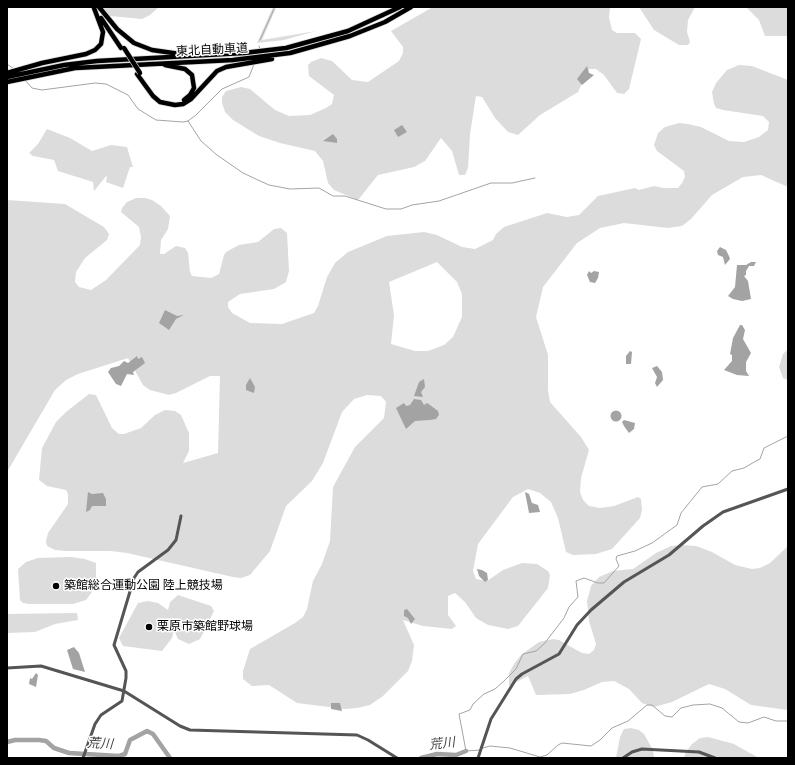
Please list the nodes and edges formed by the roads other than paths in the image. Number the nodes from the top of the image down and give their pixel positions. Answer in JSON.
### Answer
{"nodes":[{"id":1,"x":96,"y":7,"type":"edge"},
{"id":2,"x":400,"y":7,"type":"edge"},
{"id":3,"x":410,"y":7,"type":"edge"},
{"id":4,"x":312,"y":47,"type":"junction"},
{"id":5,"x":212,"y":55,"type":"junction"},
{"id":6,"x":154,"y":63,"type":"junction"},
{"id":7,"x":22,"y":73,"type":"junction"},
{"id":8,"x":138,"y":74,"type":"junction"},
{"id":9,"x":8,"y":78,"type":"edge"},
{"id":10,"x":788,"y":489,"type":"edge"},
{"id":11,"x":181,"y":516,"type":"dead end"},
{"id":12,"x":7,"y":668,"type":"edge"},
{"id":13,"x":124,"y":691,"type":"junction"},
{"id":14,"x":83,"y":758,"type":"edge"},
{"id":15,"x":396,"y":758,"type":"edge"},
{"id":16,"x":478,"y":758,"type":"edge"},
{"id":17,"x":623,"y":758,"type":"edge"},
{"id":18,"x":715,"y":758,"type":"edge"}],
"edges":[{"from":1,"to":5,"type":"highway"},
{"from":1,"to":7,"type":"highway"},
{"from":1,"to":8,"type":"highway","bridge":true},
{"from":2,"to":5,"type":"highway","name":"東北自動車道"},
{"from":3,"to":4,"type":"highway","name":"東北自動車道"},
{"from":4,"to":6,"type":"highway","name":"東北自動車道"},
{"from":4,"to":8,"type":"highway"},
{"from":5,"to":7,"type":"highway","name":"東北自動車道"},
{"from":6,"to":7,"type":"highway","name":"東北自動車道"},
{"from":6,"to":8,"type":"highway"},
{"from":7,"to":9,"type":"highway","name":"東北自動車道"},
{"from":7,"to":9,"type":"highway"},
{"from":10,"to":16,"type":"street"},
{"from":11,"to":13,"type":"street"},
{"from":12,"to":13,"type":"street"},
{"from":13,"to":14,"type":"street"},
{"from":13,"to":15,"type":"street"},
{"from":17,"to":18,"type":"street"}]}
